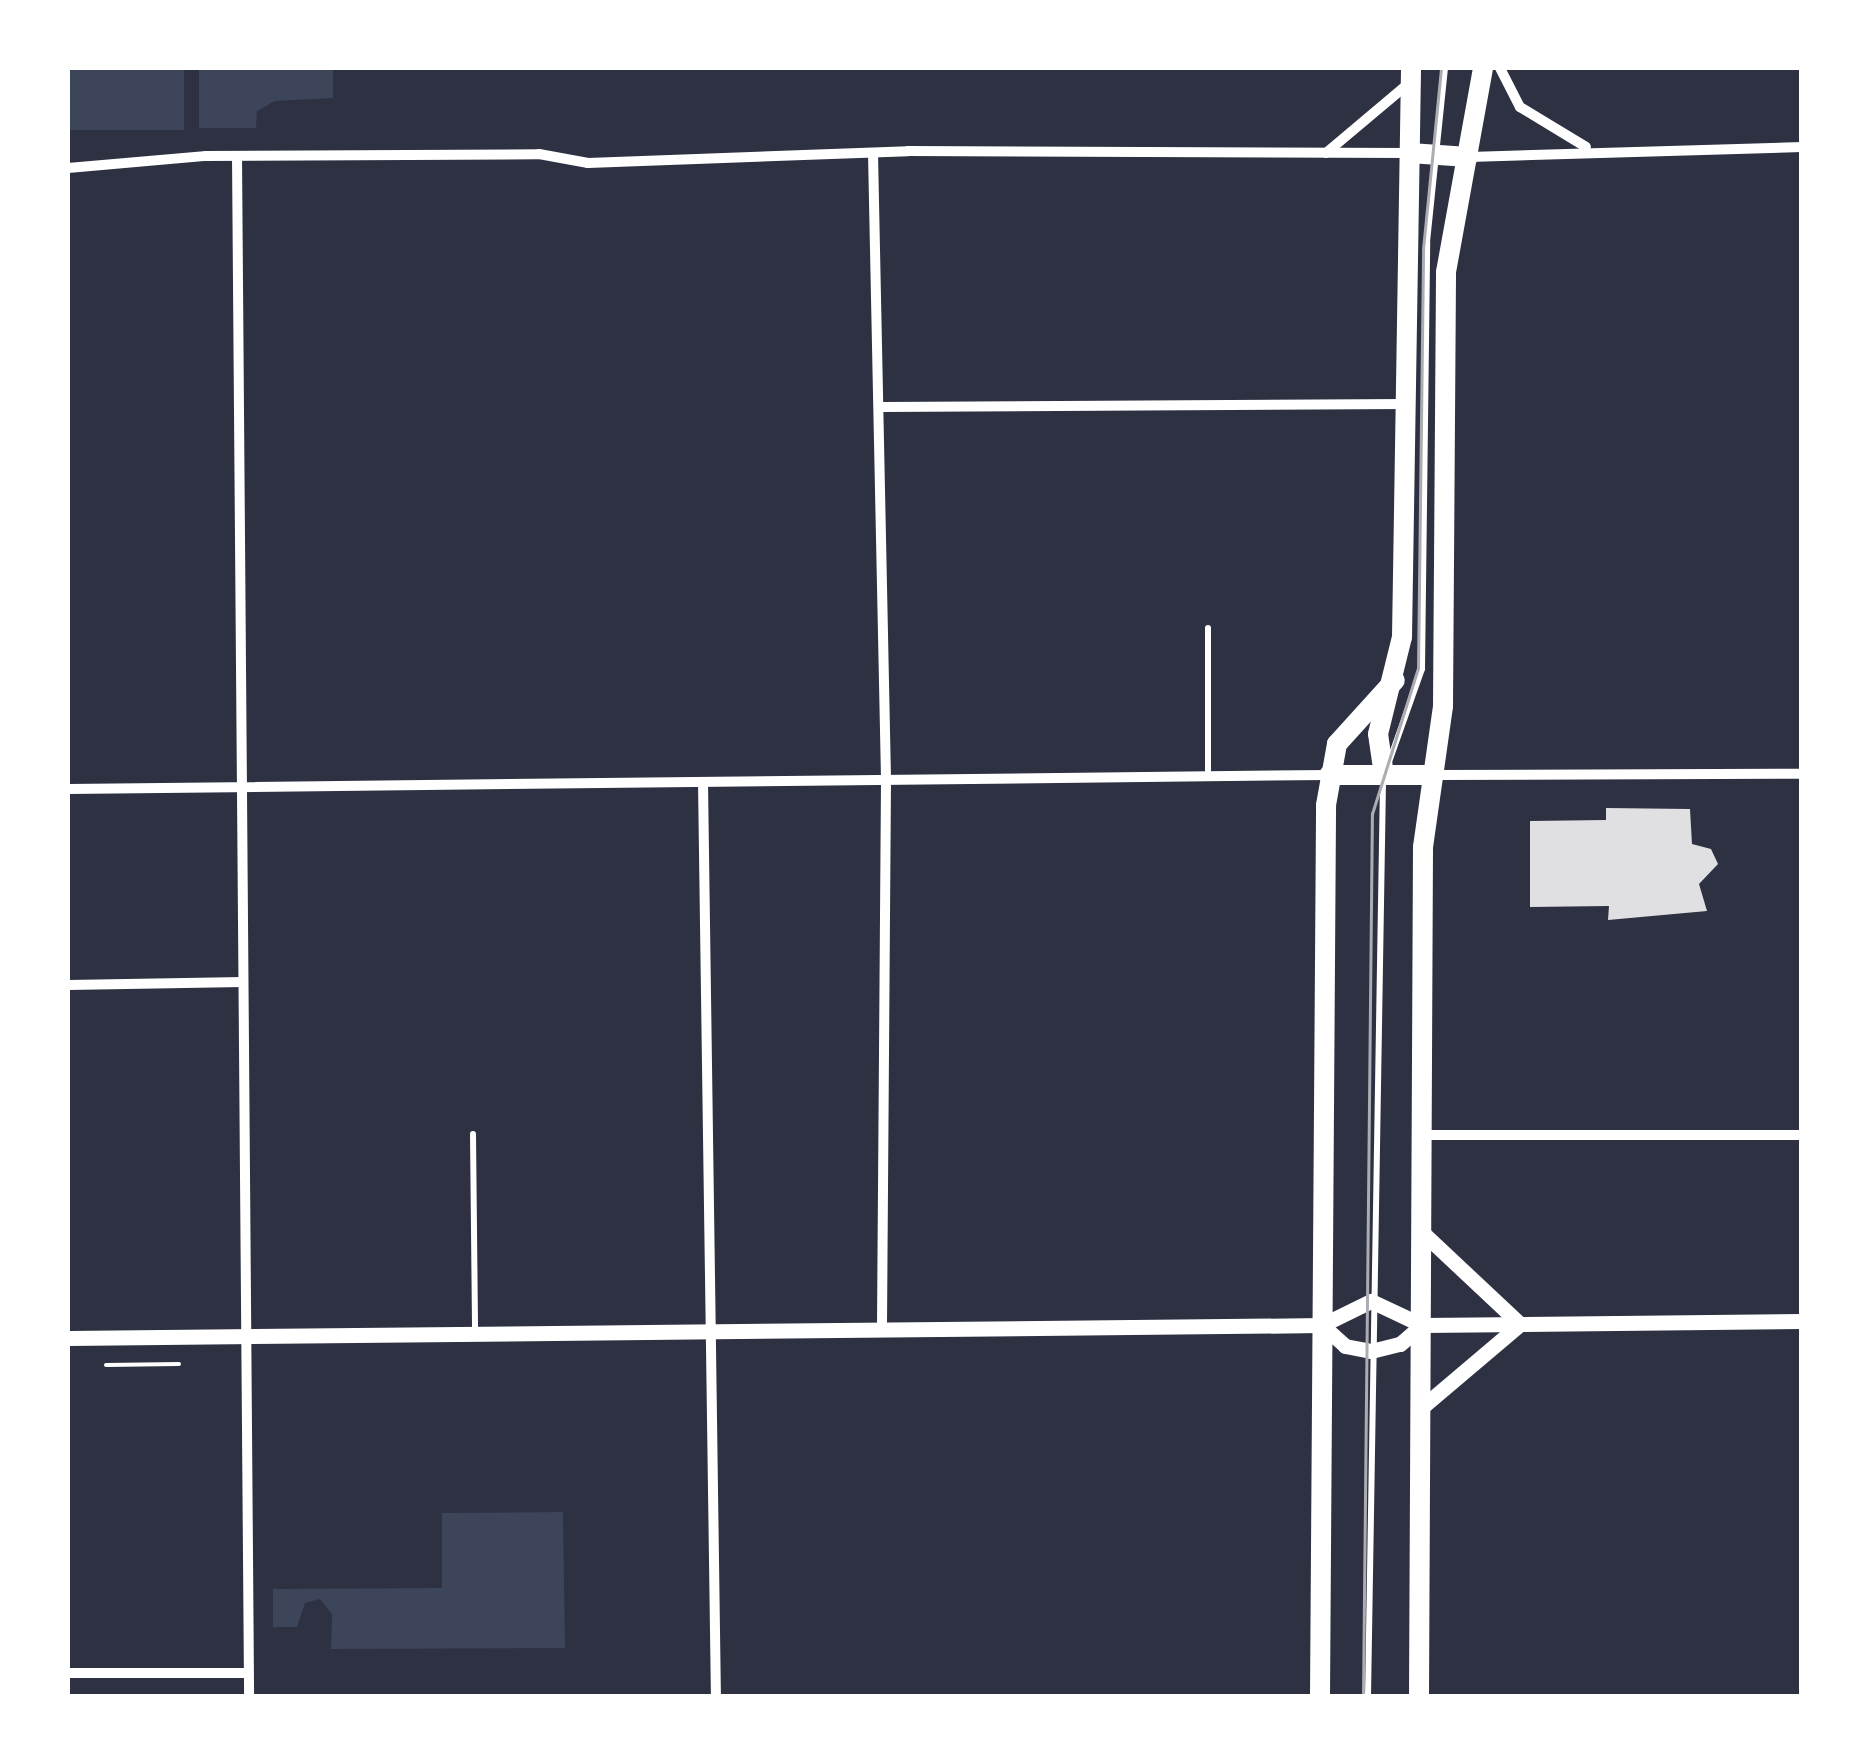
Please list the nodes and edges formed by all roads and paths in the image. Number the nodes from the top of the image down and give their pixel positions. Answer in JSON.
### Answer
{"nodes":[{"id":1,"x":1483,"y":68,"type":"edge"},
{"id":2,"x":1500,"y":68,"type":"edge"},
{"id":3,"x":1445,"y":72,"type":"edge"},
{"id":4,"x":1411,"y":74,"type":"edge"},
{"id":5,"x":1802,"y":147,"type":"edge"},
{"id":6,"x":1592,"y":149,"type":"junction"},
{"id":7,"x":873,"y":153,"type":"junction"},
{"id":8,"x":1410,"y":153,"type":"junction"},
{"id":9,"x":1437,"y":154,"type":"junction"},
{"id":10,"x":237,"y":156,"type":"junction"},
{"id":11,"x":1321,"y":156,"type":"junction"},
{"id":12,"x":1468,"y":157,"type":"junction"},
{"id":13,"x":68,"y":168,"type":"edge"},
{"id":14,"x":1406,"y":404,"type":"junction"},
{"id":15,"x":882,"y":407,"type":"junction"},
{"id":16,"x":1208,"y":628,"type":"dead end"},
{"id":17,"x":1394,"y":680,"type":"junction"},
{"id":18,"x":1802,"y":774,"type":"edge"},
{"id":19,"x":1384,"y":775,"type":"junction"},
{"id":20,"x":1434,"y":775,"type":"junction"},
{"id":21,"x":1329,"y":776,"type":"junction"},
{"id":22,"x":1208,"y":777,"type":"junction"},
{"id":23,"x":886,"y":780,"type":"junction"},
{"id":24,"x":703,"y":782,"type":"junction"},
{"id":25,"x":242,"y":787,"type":"junction"},
{"id":26,"x":68,"y":789,"type":"edge"},
{"id":27,"x":243,"y":982,"type":"junction"},
{"id":28,"x":68,"y":985,"type":"edge"},
{"id":29,"x":473,"y":1134,"type":"dead end"},
{"id":30,"x":1423,"y":1135,"type":"junction"},
{"id":31,"x":1802,"y":1135,"type":"edge"},
{"id":32,"x":1423,"y":1233,"type":"junction"},
{"id":33,"x":1371,"y":1301,"type":"junction"},
{"id":34,"x":1802,"y":1320,"type":"edge"},
{"id":35,"x":1520,"y":1324,"type":"junction"},
{"id":36,"x":1422,"y":1325,"type":"junction"},
{"id":37,"x":1322,"y":1326,"type":"junction"},
{"id":38,"x":882,"y":1330,"type":"junction"},
{"id":39,"x":712,"y":1332,"type":"junction"},
{"id":40,"x":475,"y":1334,"type":"junction"},
{"id":41,"x":246,"y":1336,"type":"junction"},
{"id":42,"x":68,"y":1338,"type":"edge"},
{"id":43,"x":1371,"y":1352,"type":"junction"},
{"id":44,"x":179,"y":1364,"type":"dead end"},
{"id":45,"x":106,"y":1365,"type":"dead end"},
{"id":46,"x":1421,"y":1408,"type":"junction"},
{"id":47,"x":68,"y":1673,"type":"edge"},
{"id":48,"x":248,"y":1673,"type":"junction"},
{"id":49,"x":249,"y":1696,"type":"edge"},
{"id":50,"x":716,"y":1696,"type":"edge"},
{"id":51,"x":1320,"y":1696,"type":"edge"},
{"id":52,"x":1368,"y":1696,"type":"edge"},
{"id":53,"x":1419,"y":1696,"type":"edge"}],
"edges":[{"from":1,"to":12,"type":"main road"},
{"from":2,"to":6,"type":"street"},
{"from":3,"to":9,"type":"lane"},
{"from":4,"to":8,"type":"main road"},
{"from":4,"to":11,"type":"street"},
{"from":5,"to":6,"type":"street"},
{"from":6,"to":12,"type":"street"},
{"from":7,"to":10,"type":"street"},
{"from":7,"to":11,"type":"street"},
{"from":7,"to":15,"type":"street"},
{"from":8,"to":9,"type":"main road"},
{"from":8,"to":11,"type":"street"},
{"from":8,"to":14,"type":"main road"},
{"from":9,"to":12,"type":"main road"},
{"from":9,"to":19,"type":"lane"},
{"from":10,"to":13,"type":"street"},
{"from":10,"to":25,"type":"street"},
{"from":12,"to":20,"type":"main road"},
{"from":14,"to":15,"type":"street"},
{"from":14,"to":17,"type":"main road"},
{"from":15,"to":23,"type":"street"},
{"from":16,"to":22,"type":"lane"},
{"from":17,"to":19,"type":"main road"},
{"from":17,"to":21,"type":"main road"},
{"from":18,"to":20,"type":"street"},
{"from":19,"to":20,"type":"main road"},
{"from":19,"to":21,"type":"main road"},
{"from":19,"to":33,"type":"lane"},
{"from":20,"to":30,"type":"main road"},
{"from":21,"to":22,"type":"street"},
{"from":21,"to":37,"type":"main road"},
{"from":22,"to":23,"type":"street"},
{"from":23,"to":24,"type":"street"},
{"from":23,"to":38,"type":"street"},
{"from":24,"to":25,"type":"street"},
{"from":24,"to":39,"type":"street"},
{"from":25,"to":26,"type":"street"},
{"from":25,"to":27,"type":"street"},
{"from":27,"to":28,"type":"street"},
{"from":27,"to":41,"type":"street"},
{"from":29,"to":40,"type":"lane"},
{"from":30,"to":31,"type":"street"},
{"from":30,"to":32,"type":"main road"},
{"from":32,"to":35,"type":"street"},
{"from":32,"to":36,"type":"main road"},
{"from":33,"to":36,"type":"street"},
{"from":33,"to":37,"type":"street"},
{"from":33,"to":43,"type":"lane"},
{"from":34,"to":35,"type":"street"},
{"from":35,"to":36,"type":"street"},
{"from":35,"to":46,"type":"street"},
{"from":36,"to":43,"type":"street"},
{"from":36,"to":46,"type":"main road"},
{"from":37,"to":38,"type":"street"},
{"from":37,"to":43,"type":"street"},
{"from":37,"to":51,"type":"main road"},
{"from":38,"to":39,"type":"street"},
{"from":39,"to":40,"type":"street"},
{"from":39,"to":50,"type":"street"},
{"from":40,"to":41,"type":"street"},
{"from":41,"to":42,"type":"street"},
{"from":41,"to":48,"type":"street"},
{"from":43,"to":52,"type":"lane"},
{"from":44,"to":45,"type":"path"},
{"from":46,"to":53,"type":"main road"},
{"from":47,"to":48,"type":"street"},
{"from":48,"to":49,"type":"street"}]}
